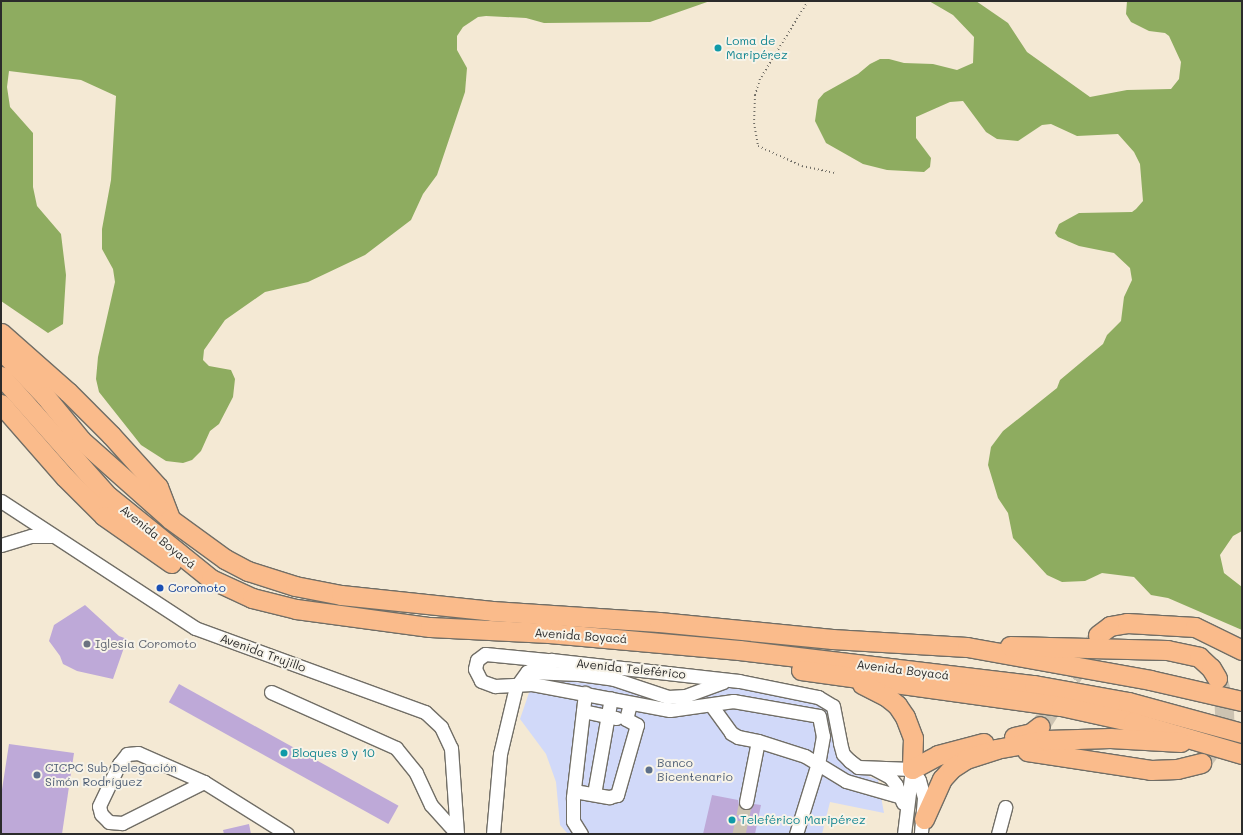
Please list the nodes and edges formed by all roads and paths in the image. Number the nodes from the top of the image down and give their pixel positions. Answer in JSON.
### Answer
{"nodes":[{"id":1,"x":808,"y":1,"type":"edge"},
{"id":2,"x":836,"y":173,"type":"dead end"},
{"id":3,"x":1,"y":333,"type":"edge"},
{"id":4,"x":1,"y":350,"type":"edge"},
{"id":5,"x":1,"y":376,"type":"edge"},
{"id":6,"x":1,"y":404,"type":"edge"},
{"id":7,"x":74,"y":446,"type":"junction"},
{"id":8,"x":1,"y":501,"type":"edge"},
{"id":9,"x":170,"y":519,"type":"junction"},
{"id":10,"x":51,"y":536,"type":"junction"},
{"id":11,"x":1,"y":545,"type":"edge"},
{"id":12,"x":211,"y":579,"type":"junction"},
{"id":13,"x":1098,"y":635,"type":"tunnel mouth"},
{"id":14,"x":617,"y":638,"type":"junction"},
{"id":15,"x":967,"y":646,"type":"junction"},
{"id":16,"x":1242,"y":650,"type":"edge"},
{"id":17,"x":551,"y":660,"type":"junction"},
{"id":18,"x":527,"y":672,"type":"junction"},
{"id":19,"x":852,"y":678,"type":"junction"},
{"id":20,"x":1217,"y":678,"type":"tunnel mouth"},
{"id":21,"x":739,"y":681,"type":"junction"},
{"id":22,"x":516,"y":687,"type":"junction"},
{"id":23,"x":271,"y":692,"type":"dead end"},
{"id":24,"x":585,"y":693,"type":"junction"},
{"id":25,"x":611,"y":698,"type":"junction"},
{"id":26,"x":1242,"y":701,"type":"edge"},
{"id":27,"x":630,"y":704,"type":"junction"},
{"id":28,"x":711,"y":705,"type":"junction"},
{"id":29,"x":583,"y":711,"type":"junction"},
{"id":30,"x":608,"y":716,"type":"junction"},
{"id":31,"x":626,"y":719,"type":"junction"},
{"id":32,"x":1040,"y":726,"type":"tunnel mouth"},
{"id":33,"x":1242,"y":733,"type":"edge"},
{"id":34,"x":758,"y":741,"type":"junction"},
{"id":35,"x":1209,"y":743,"type":"junction"},
{"id":36,"x":996,"y":749,"type":"junction"},
{"id":37,"x":1242,"y":754,"type":"edge"},
{"id":38,"x":1201,"y":763,"type":"tunnel mouth"},
{"id":39,"x":818,"y":764,"type":"junction"},
{"id":40,"x":875,"y":769,"type":"junction"},
{"id":41,"x":912,"y":769,"type":"junction"},
{"id":42,"x":204,"y":782,"type":"junction"},
{"id":43,"x":574,"y":791,"type":"junction"},
{"id":44,"x":594,"y":794,"type":"junction"},
{"id":45,"x":902,"y":797,"type":"junction"},
{"id":46,"x":746,"y":802,"type":"tunnel mouth"},
{"id":47,"x":1005,"y":807,"type":"dead end"},
{"id":48,"x":917,"y":823,"type":"edge"},
{"id":49,"x":287,"y":834,"type":"edge"},
{"id":50,"x":458,"y":834,"type":"edge"},
{"id":51,"x":492,"y":834,"type":"edge"},
{"id":52,"x":581,"y":834,"type":"edge"},
{"id":53,"x":796,"y":834,"type":"edge"},
{"id":54,"x":904,"y":834,"type":"edge"},
{"id":55,"x":998,"y":834,"type":"edge"}],
"edges":[{"from":1,"to":2,"type":"path"},
{"from":3,"to":9,"type":"highway"},
{"from":4,"to":7,"type":"highway","name":"Avenida Boyacá"},
{"from":5,"to":7,"type":"highway","name":"Avenida Boyacá"},
{"from":6,"to":12,"type":"highway"},
{"from":7,"to":9,"type":"highway","name":"Avenida Boyacá"},
{"from":7,"to":12,"type":"highway","name":"Avenida Boyacá"},
{"from":8,"to":10,"type":"street","name":"Avenida Trujillo"},
{"from":9,"to":15,"type":"highway","name":"Avenida Boyacá"},
{"from":10,"to":11,"type":"street"},
{"from":10,"to":50,"type":"street","name":"Avenida Trujillo"},
{"from":12,"to":14,"type":"highway","name":"Avenida Boyacá"},
{"from":13,"to":16,"type":"highway"},
{"from":14,"to":19,"type":"highway"},
{"from":14,"to":33,"type":"highway","name":"Avenida Boyacá"},
{"from":15,"to":20,"type":"highway"},
{"from":15,"to":26,"type":"highway","name":"Avenida Boyacá"},
{"from":17,"to":18,"type":"street"},
{"from":17,"to":21,"type":"street","name":"Avenida Teleférico"},
{"from":17,"to":22,"type":"street","name":"Avenida Teleférico"},
{"from":18,"to":21,"type":"street","name":"Avenida Teleférico"},
{"from":18,"to":22,"type":"street"},
{"from":19,"to":35,"type":"highway"},
{"from":19,"to":41,"type":"highway"},
{"from":21,"to":40,"type":"street","name":"Avenida Teleférico"},
{"from":22,"to":24,"type":"street"},
{"from":22,"to":51,"type":"street"},
{"from":23,"to":50,"type":"street"},
{"from":24,"to":25,"type":"street"},
{"from":24,"to":29,"type":"street"},
{"from":25,"to":27,"type":"street"},
{"from":25,"to":30,"type":"street"},
{"from":27,"to":28,"type":"street"},
{"from":27,"to":31,"type":"street"},
{"from":28,"to":34,"type":"street"},
{"from":28,"to":39,"type":"street"},
{"from":29,"to":30,"type":"street"},
{"from":29,"to":43,"type":"street"},
{"from":30,"to":31,"type":"street"},
{"from":30,"to":44,"type":"street"},
{"from":31,"to":44,"type":"street"},
{"from":32,"to":41,"type":"highway"},
{"from":34,"to":39,"type":"street"},
{"from":34,"to":46,"type":"street"},
{"from":35,"to":36,"type":"highway"},
{"from":35,"to":37,"type":"highway"},
{"from":36,"to":38,"type":"highway"},
{"from":36,"to":48,"type":"highway"},
{"from":39,"to":45,"type":"street"},
{"from":39,"to":53,"type":"street"},
{"from":40,"to":41,"type":"street","name":"Avenida Teleférico"},
{"from":40,"to":45,"type":"street","name":"Avenida Teleférico"},
{"from":41,"to":48,"type":"street"},
{"from":42,"to":42,"type":"street"},
{"from":42,"to":49,"type":"street"},
{"from":43,"to":44,"type":"street"},
{"from":43,"to":52,"type":"street"},
{"from":45,"to":48,"type":"street","name":"Avenida Teleférico"},
{"from":47,"to":55,"type":"street"},
{"from":48,"to":54,"type":"street"}]}
